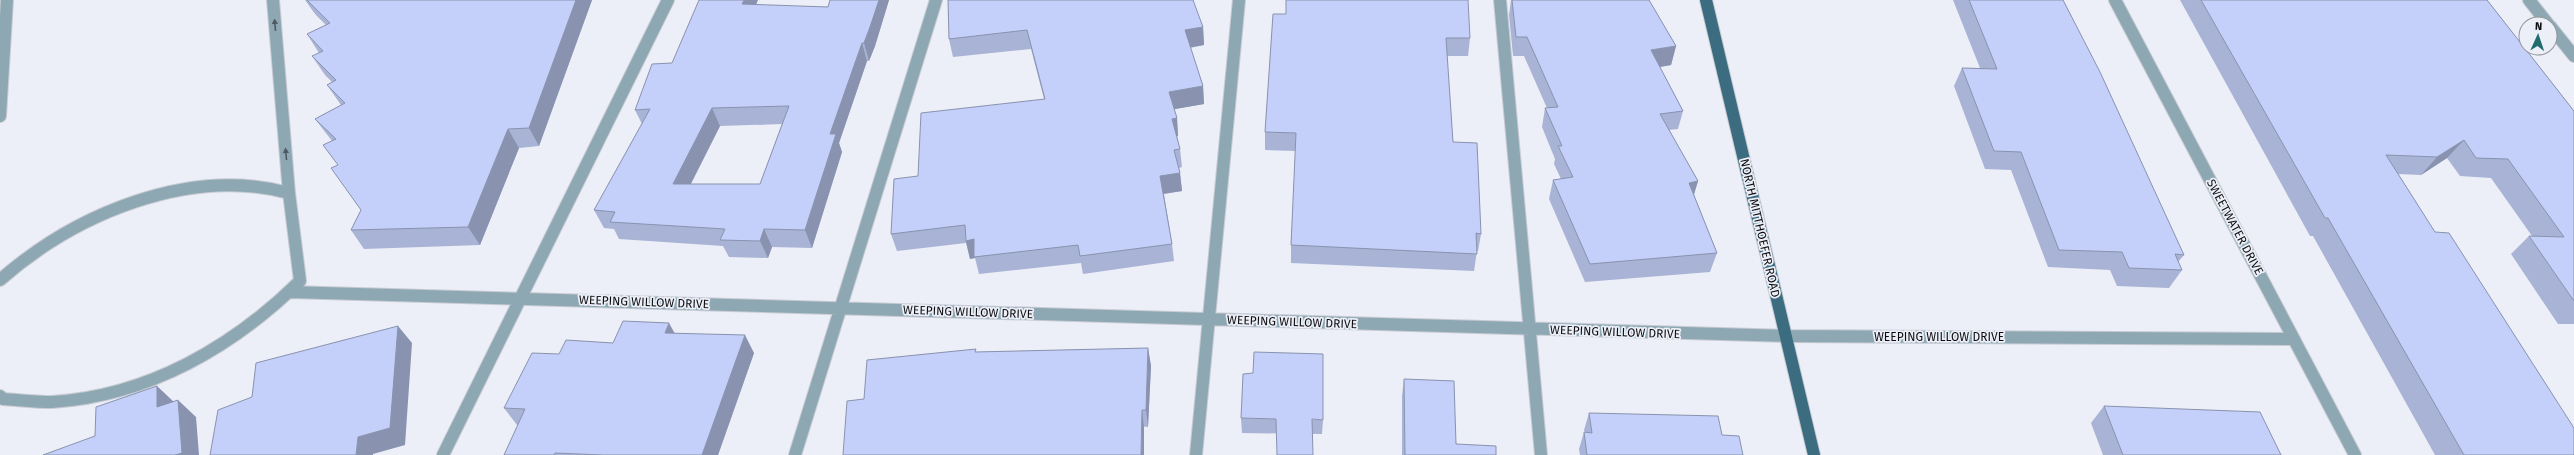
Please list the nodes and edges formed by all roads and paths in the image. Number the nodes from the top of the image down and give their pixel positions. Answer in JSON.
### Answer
{"nodes":[{"id":1,"x":7,"y":0,"type":"edge"},
{"id":2,"x":273,"y":0,"type":"edge"},
{"id":3,"x":668,"y":0,"type":"edge"},
{"id":4,"x":936,"y":0,"type":"edge"},
{"id":5,"x":1239,"y":0,"type":"edge"},
{"id":6,"x":1500,"y":0,"type":"edge"},
{"id":7,"x":1706,"y":0,"type":"edge"},
{"id":8,"x":2114,"y":0,"type":"edge"},
{"id":9,"x":2529,"y":0,"type":"edge"},
{"id":10,"x":2542,"y":16,"type":"edge"},
{"id":11,"x":2558,"y":36,"type":"edge"},
{"id":12,"x":2574,"y":56,"type":"edge"},
{"id":13,"x":0,"y":116,"type":"edge"},
{"id":14,"x":290,"y":193,"type":"junction"},
{"id":15,"x":0,"y":280,"type":"edge"},
{"id":16,"x":290,"y":292,"type":"junction"},
{"id":17,"x":521,"y":298,"type":"junction"},
{"id":18,"x":840,"y":309,"type":"junction"},
{"id":19,"x":1209,"y":319,"type":"junction"},
{"id":20,"x":1530,"y":329,"type":"junction"},
{"id":21,"x":1785,"y":336,"type":"junction"},
{"id":22,"x":2294,"y":339,"type":"junction"},
{"id":23,"x":0,"y":396,"type":"edge"},
{"id":24,"x":443,"y":455,"type":"edge"},
{"id":25,"x":795,"y":455,"type":"edge"},
{"id":26,"x":1196,"y":455,"type":"edge"},
{"id":27,"x":1542,"y":455,"type":"edge"},
{"id":28,"x":1814,"y":455,"type":"edge"},
{"id":29,"x":2355,"y":455,"type":"edge"}],
"edges":[{"from":1,"to":13,"type":"street"},
{"from":14,"to":2,"type":"street","one_way":true},
{"from":3,"to":17,"type":"street"},
{"from":4,"to":18,"type":"street"},
{"from":5,"to":19,"type":"street"},
{"from":6,"to":20,"type":"street"},
{"from":7,"to":21,"type":"main road","name":"NORTH MITTHOEFER ROAD"},
{"from":8,"to":22,"type":"street","name":"SWEETWATER DRIVE"},
{"from":9,"to":10,"type":"street"},
{"from":11,"to":12,"type":"street"},
{"from":14,"to":15,"type":"street"},
{"from":14,"to":16,"type":"street"},
{"from":16,"to":17,"type":"street","name":"WEEPING WILLOW DRIVE"},
{"from":16,"to":23,"type":"street"},
{"from":17,"to":18,"type":"street","name":"WEEPING WILLOW DRIVE"},
{"from":17,"to":24,"type":"street"},
{"from":18,"to":19,"type":"street","name":"WEEPING WILLOW DRIVE"},
{"from":18,"to":25,"type":"street"},
{"from":19,"to":20,"type":"street","name":"WEEPING WILLOW DRIVE"},
{"from":19,"to":26,"type":"street"},
{"from":20,"to":21,"type":"street","name":"WEEPING WILLOW DRIVE"},
{"from":20,"to":27,"type":"street"},
{"from":21,"to":22,"type":"street","name":"WEEPING WILLOW DRIVE"},
{"from":21,"to":28,"type":"main road","name":"NORTH MITTHOEFER ROAD"},
{"from":22,"to":29,"type":"street","name":"SWEETWATER DRIVE"}]}
